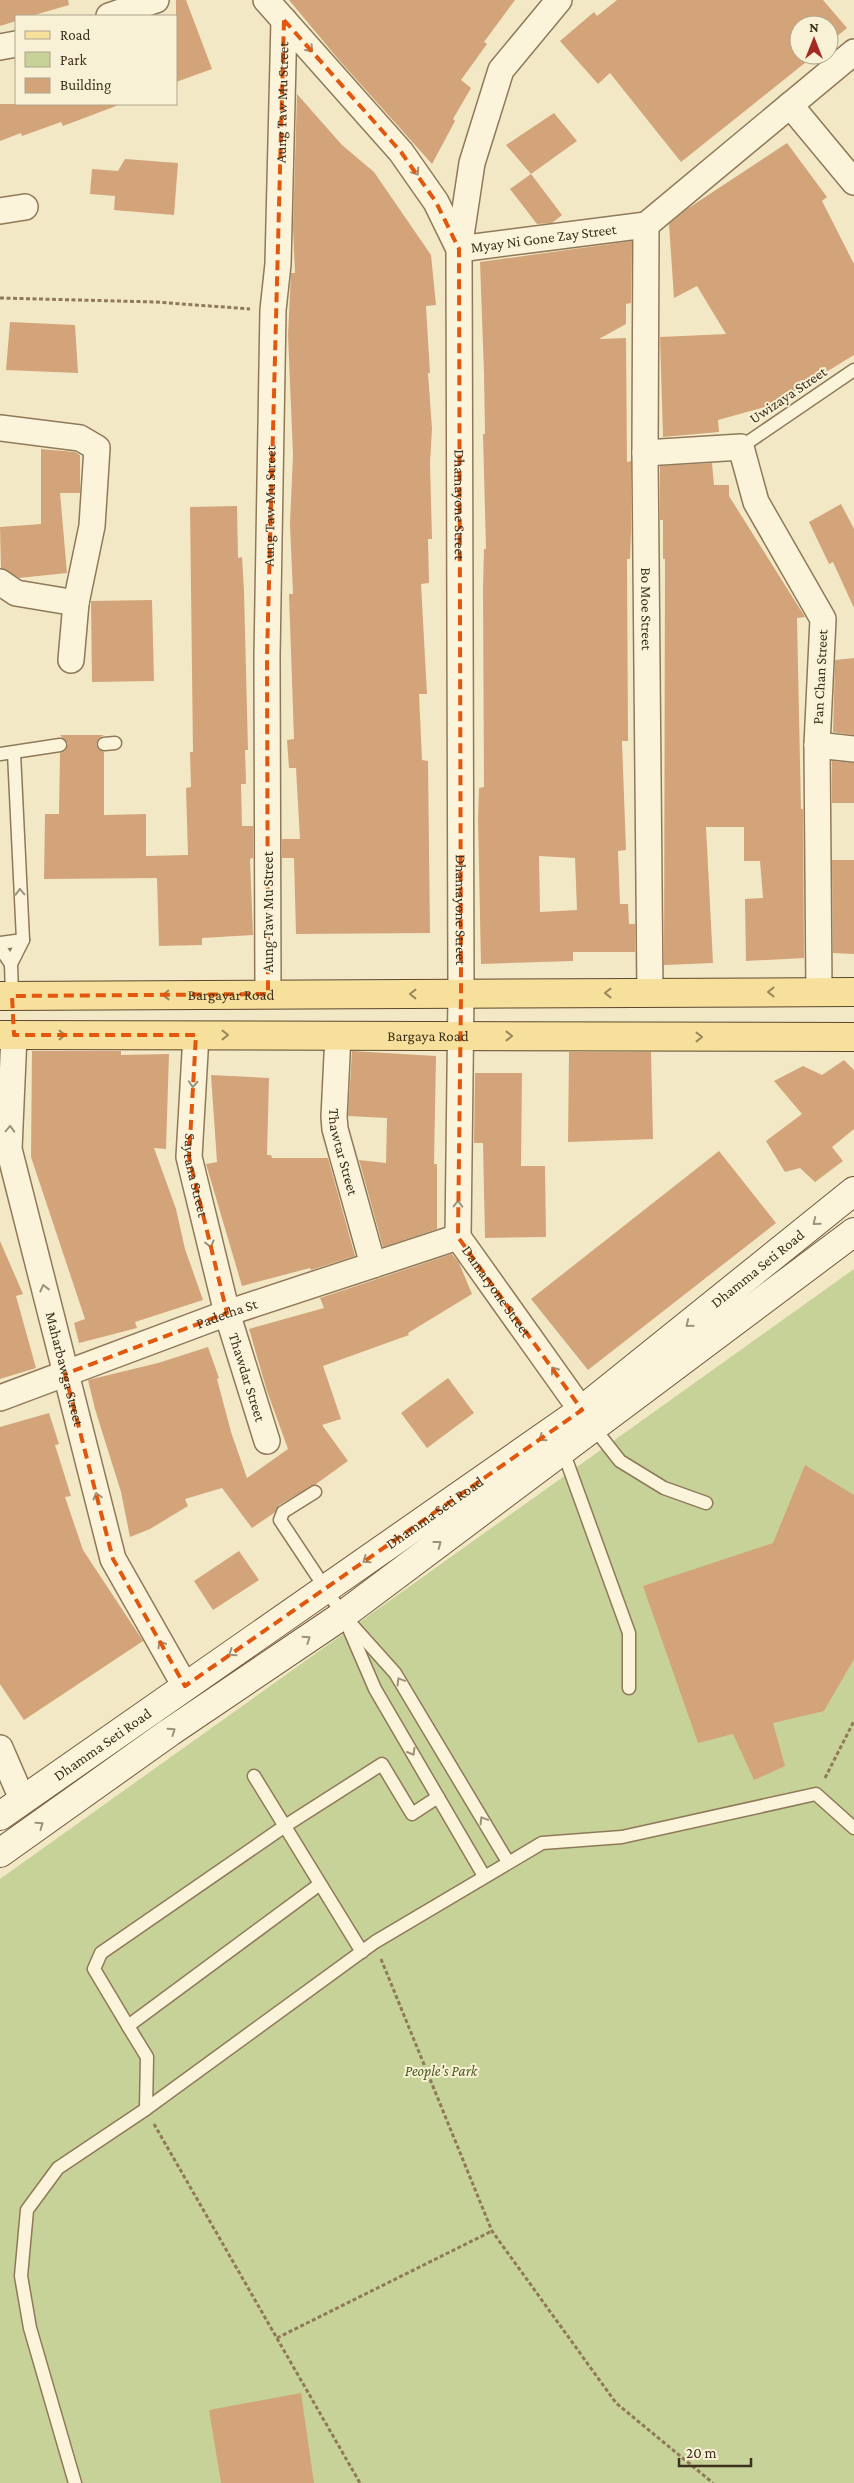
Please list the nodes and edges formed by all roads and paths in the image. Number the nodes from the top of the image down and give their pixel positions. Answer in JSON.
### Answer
{"nodes":[{"id":1,"x":156,"y":0,"type":"edge"},
{"id":2,"x":266,"y":0,"type":"edge"},
{"id":3,"x":559,"y":0,"type":"edge"},
{"id":4,"x":112,"y":15,"type":"edge"},
{"id":5,"x":284,"y":20,"type":"junction"},
{"id":6,"x":15,"y":44,"type":"edge"},
{"id":7,"x":0,"y":47,"type":"edge"},
{"id":8,"x":854,"y":52,"type":"edge"},
{"id":9,"x":790,"y":105,"type":"junction"},
{"id":10,"x":854,"y":182,"type":"edge"},
{"id":11,"x":25,"y":208,"type":"dead end"},
{"id":12,"x":0,"y":211,"type":"edge"},
{"id":13,"x":646,"y":225,"type":"junction"},
{"id":14,"x":459,"y":249,"type":"junction"},
{"id":15,"x":0,"y":298,"type":"edge"},
{"id":16,"x":273,"y":310,"type":"junction"},
{"id":17,"x":854,"y":370,"type":"edge"},
{"id":18,"x":0,"y":428,"type":"edge"},
{"id":19,"x":741,"y":447,"type":"junction"},
{"id":20,"x":645,"y":453,"type":"junction"},
{"id":21,"x":0,"y":582,"type":"edge"},
{"id":22,"x":76,"y":603,"type":"junction"},
{"id":23,"x":71,"y":660,"type":"dead end"},
{"id":24,"x":60,"y":745,"type":"dead end"},
{"id":25,"x":817,"y":745,"type":"junction"},
{"id":26,"x":854,"y":749,"type":"edge"},
{"id":27,"x":14,"y":753,"type":"junction"},
{"id":28,"x":0,"y":754,"type":"edge"},
{"id":29,"x":23,"y":940,"type":"junction"},
{"id":30,"x":0,"y":942,"type":"edge"},
{"id":31,"x":0,"y":948,"type":"edge"},
{"id":32,"x":11,"y":964,"type":"junction"},
{"id":33,"x":819,"y":992,"type":"junction"},
{"id":34,"x":854,"y":992,"type":"edge"},
{"id":35,"x":650,"y":993,"type":"junction"},
{"id":36,"x":268,"y":994,"type":"junction"},
{"id":37,"x":462,"y":994,"type":"junction"},
{"id":38,"x":6,"y":996,"type":"edge"},
{"id":39,"x":7,"y":1035,"type":"edge"},
{"id":40,"x":196,"y":1035,"type":"junction"},
{"id":41,"x":338,"y":1035,"type":"junction"},
{"id":42,"x":461,"y":1036,"type":"junction"},
{"id":43,"x":854,"y":1037,"type":"edge"},
{"id":44,"x":854,"y":1191,"type":"edge"},
{"id":45,"x":854,"y":1232,"type":"edge"},
{"id":46,"x":458,"y":1237,"type":"junction"},
{"id":47,"x":373,"y":1264,"type":"junction"},
{"id":48,"x":226,"y":1313,"type":"junction"},
{"id":49,"x":65,"y":1374,"type":"junction"},
{"id":50,"x":0,"y":1398,"type":"edge"},
{"id":51,"x":588,"y":1419,"type":"junction"},
{"id":52,"x":267,"y":1441,"type":"dead end"},
{"id":53,"x":563,"y":1451,"type":"junction"},
{"id":54,"x":314,"y":1492,"type":"dead end"},
{"id":55,"x":706,"y":1503,"type":"dead end"},
{"id":56,"x":325,"y":1589,"type":"junction"},
{"id":57,"x":343,"y":1615,"type":"junction"},
{"id":58,"x":185,"y":1686,"type":"junction"},
{"id":59,"x":629,"y":1688,"type":"dead end"},
{"id":60,"x":854,"y":1721,"type":"edge"},
{"id":61,"x":0,"y":1748,"type":"edge"},
{"id":62,"x":254,"y":1776,"type":"dead end"},
{"id":63,"x":816,"y":1794,"type":"junction"},
{"id":64,"x":438,"y":1797,"type":"junction"},
{"id":65,"x":23,"y":1801,"type":"junction"},
{"id":66,"x":0,"y":1816,"type":"edge"},
{"id":67,"x":285,"y":1826,"type":"junction"},
{"id":68,"x":854,"y":1828,"type":"edge"},
{"id":69,"x":0,"y":1853,"type":"edge"},
{"id":70,"x":508,"y":1862,"type":"junction"},
{"id":71,"x":484,"y":1876,"type":"junction"},
{"id":72,"x":320,"y":1884,"type":"junction"},
{"id":73,"x":375,"y":1942,"type":"junction"},
{"id":74,"x":362,"y":1952,"type":"junction"},
{"id":75,"x":128,"y":2026,"type":"junction"},
{"id":76,"x":146,"y":2110,"type":"junction"},
{"id":77,"x":492,"y":2231,"type":"junction"},
{"id":78,"x":277,"y":2338,"type":"junction"},
{"id":79,"x":74,"y":2483,"type":"edge"},
{"id":80,"x":360,"y":2483,"type":"edge"},
{"id":81,"x":713,"y":2483,"type":"edge"}],
"edges":[{"from":1,"to":4,"type":"street"},
{"from":2,"to":5,"type":"street","name":"Myay Ni Gone Zay Street"},
{"from":3,"to":14,"type":"street","name":"Dhamayone Street"},
{"from":5,"to":14,"type":"street","name":"Myay Ni Gone Zay Street","one_way":true},
{"from":5,"to":16,"type":"street","name":"Aung Taw Mu Street"},
{"from":6,"to":7,"type":"street"},
{"from":8,"to":9,"type":"street"},
{"from":9,"to":10,"type":"street"},
{"from":9,"to":13,"type":"street"},
{"from":11,"to":12,"type":"street"},
{"from":13,"to":14,"type":"street","name":"Myay Ni Gone Zay Street"},
{"from":13,"to":20,"type":"street","name":"Bo Moe Street"},
{"from":14,"to":37,"type":"street","name":"Dhamayone Street"},
{"from":15,"to":16,"type":"path"},
{"from":16,"to":36,"type":"street","name":"Aung Taw Mu Street"},
{"from":17,"to":19,"type":"lane","name":"Uwizaya Street"},
{"from":18,"to":22,"type":"street"},
{"from":19,"to":20,"type":"street"},
{"from":19,"to":25,"type":"street","name":"Pan Chan Street"},
{"from":20,"to":35,"type":"street","name":"Bo Moe Street"},
{"from":21,"to":22,"type":"street"},
{"from":22,"to":23,"type":"street"},
{"from":24,"to":27,"type":"lane"},
{"from":25,"to":26,"type":"street"},
{"from":25,"to":33,"type":"street","name":"Pan Chan Street"},
{"from":27,"to":28,"type":"lane"},
{"from":29,"to":27,"type":"lane","one_way":true},
{"from":29,"to":30,"type":"lane"},
{"from":29,"to":32,"type":"lane"},
{"from":31,"to":32,"type":"lane"},
{"from":32,"to":38,"type":"lane"},
{"from":33,"to":34,"type":"main road"},
{"from":33,"to":35,"type":"main road","one_way":true},
{"from":35,"to":37,"type":"main road","one_way":true},
{"from":37,"to":36,"type":"main road","name":"Bargayar Road","one_way":true},
{"from":36,"to":38,"type":"main road","name":"Bargayar Road","one_way":true},
{"from":37,"to":42,"type":"street","name":"Dhamayone Street"},
{"from":38,"to":39,"type":"main road"},
{"from":39,"to":40,"type":"main road","name":"Bargaya Road","one_way":true},
{"from":49,"to":39,"type":"street","name":"Maharbawga Street","one_way":true},
{"from":40,"to":41,"type":"main road","name":"Bargaya Road","one_way":true},
{"from":40,"to":48,"type":"street","name":"Saytana Street","one_way":true},
{"from":41,"to":42,"type":"main road","name":"Bargaya Road"},
{"from":41,"to":47,"type":"street","name":"Thawtar Street"},
{"from":42,"to":43,"type":"main road","name":"Bargaya Road","one_way":true},
{"from":46,"to":42,"type":"street","name":"Damaryone Street","one_way":true},
{"from":44,"to":51,"type":"main road","name":"Dhamma Seti Road","one_way":true},
{"from":45,"to":51,"type":"main road","name":"Dhamma Seti Road"},
{"from":46,"to":47,"type":"street","name":"Padetha St"},
{"from":51,"to":46,"type":"street","name":"Damaryone Street","one_way":true},
{"from":47,"to":48,"type":"street","name":"Padetha St"},
{"from":48,"to":49,"type":"street","name":"Padetha St"},
{"from":48,"to":52,"type":"street","name":"Thawdar Street"},
{"from":49,"to":50,"type":"street","name":"Padetha St"},
{"from":58,"to":49,"type":"street","name":"Maharbawga Street","one_way":true},
{"from":51,"to":53,"type":"main road","name":"Dhamma Seti Road"},
{"from":51,"to":55,"type":"lane"},
{"from":51,"to":56,"type":"main road","name":"Dhamma Seti Road","one_way":true},
{"from":57,"to":53,"type":"main road","name":"Dhamma Seti Road","one_way":true},
{"from":53,"to":59,"type":"lane"},
{"from":54,"to":56,"type":"lane"},
{"from":56,"to":57,"type":"lane"},
{"from":56,"to":58,"type":"main road","name":"Dhamma Seti Road","one_way":true},
{"from":57,"to":64,"type":"lane","one_way":true},
{"from":69,"to":57,"type":"main road","name":"Dhamma Seti Road","one_way":true},
{"from":70,"to":57,"type":"lane","one_way":true},
{"from":58,"to":65,"type":"main road","name":"Dhamma Seti Road"},
{"from":60,"to":63,"type":"path"},
{"from":61,"to":65,"type":"street"},
{"from":62,"to":67,"type":"lane"},
{"from":63,"to":68,"type":"lane"},
{"from":63,"to":70,"type":"lane"},
{"from":64,"to":67,"type":"lane"},
{"from":64,"to":71,"type":"lane"},
{"from":65,"to":66,"type":"main road","name":"Dhamma Seti Road"},
{"from":67,"to":72,"type":"lane"},
{"from":67,"to":75,"type":"lane"},
{"from":70,"to":71,"type":"lane"},
{"from":71,"to":73,"type":"lane"},
{"from":72,"to":74,"type":"lane"},
{"from":72,"to":75,"type":"lane"},
{"from":73,"to":74,"type":"lane"},
{"from":73,"to":77,"type":"path"},
{"from":74,"to":76,"type":"lane"},
{"from":75,"to":76,"type":"lane"},
{"from":76,"to":78,"type":"path"},
{"from":76,"to":79,"type":"lane"},
{"from":77,"to":78,"type":"path"},
{"from":77,"to":81,"type":"path"},
{"from":78,"to":80,"type":"path"}]}
